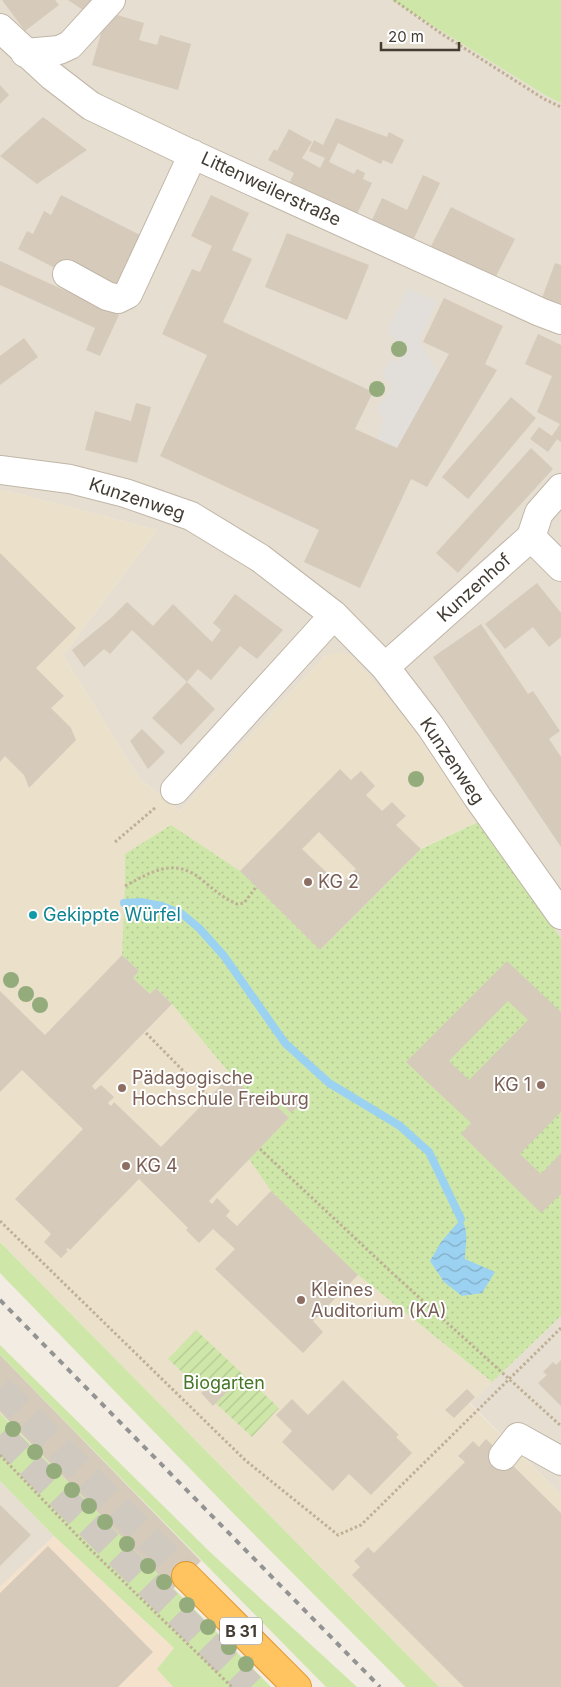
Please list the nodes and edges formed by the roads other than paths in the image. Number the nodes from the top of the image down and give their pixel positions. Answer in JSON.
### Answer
{"nodes":[{"id":1,"x":111,"y":0,"type":"edge"},
{"id":2,"x":0,"y":28,"type":"edge"},
{"id":3,"x":25,"y":53,"type":"junction"},
{"id":4,"x":193,"y":154,"type":"junction"},
{"id":5,"x":67,"y":274,"type":"dead end"},
{"id":6,"x":561,"y":320,"type":"edge"},
{"id":7,"x":0,"y":470,"type":"edge"},
{"id":8,"x":561,"y":488,"type":"edge"},
{"id":9,"x":531,"y":537,"type":"junction"},
{"id":10,"x":561,"y":567,"type":"edge"},
{"id":11,"x":334,"y":615,"type":"junction"},
{"id":12,"x":385,"y":667,"type":"junction"},
{"id":13,"x":175,"y":790,"type":"road end"},
{"id":14,"x":561,"y":915,"type":"edge"},
{"id":15,"x":503,"y":1456,"type":"dead end"},
{"id":16,"x":561,"y":1461,"type":"edge"},
{"id":17,"x":186,"y":1576,"type":"tunnel mouth"},
{"id":18,"x":297,"y":1687,"type":"edge"}],
"edges":[{"from":1,"to":3,"type":"street"},
{"from":2,"to":3,"type":"street","name":"Littenweilerstraße"},
{"from":3,"to":4,"type":"street","name":"Littenweilerstraße"},
{"from":4,"to":5,"type":"street"},
{"from":4,"to":6,"type":"street","name":"Littenweilerstraße"},
{"from":7,"to":11,"type":"street","name":"Kunzenweg"},
{"from":8,"to":9,"type":"street"},
{"from":9,"to":10,"type":"street"},
{"from":9,"to":12,"type":"street","name":"Kunzenhof"},
{"from":11,"to":12,"type":"street","name":"Kunzenweg"},
{"from":11,"to":13,"type":"street"},
{"from":12,"to":14,"type":"street","name":"Kunzenweg"},
{"from":15,"to":16,"type":"street"},
{"from":17,"to":18,"type":"highway","number":"B 31"}]}
